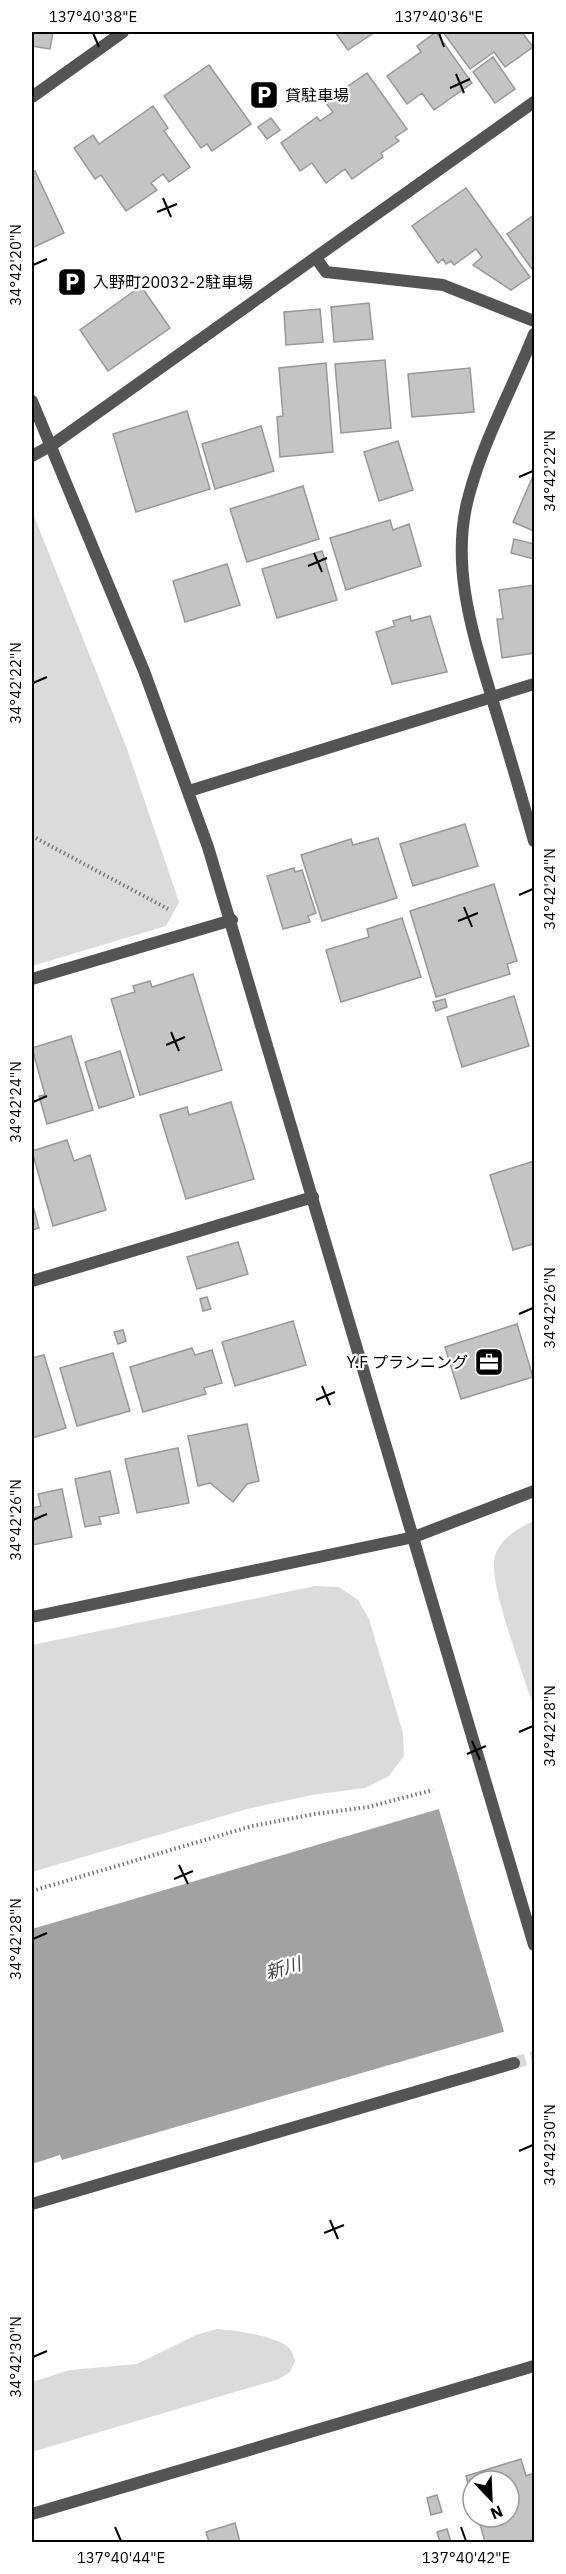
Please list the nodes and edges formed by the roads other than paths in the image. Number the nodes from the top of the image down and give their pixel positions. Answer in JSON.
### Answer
{"nodes":[{"id":1,"x":123,"y":32,"type":"edge"},
{"id":2,"x":32,"y":97,"type":"edge"},
{"id":3,"x":534,"y":102,"type":"edge"},
{"id":4,"x":315,"y":258,"type":"junction"},
{"id":5,"x":534,"y":321,"type":"edge"},
{"id":6,"x":534,"y":334,"type":"edge"},
{"id":7,"x":32,"y":401,"type":"edge"},
{"id":8,"x":52,"y":445,"type":"junction"},
{"id":9,"x":32,"y":456,"type":"edge"},
{"id":10,"x":534,"y":684,"type":"edge"},
{"id":11,"x":492,"y":697,"type":"junction"},
{"id":12,"x":189,"y":791,"type":"junction"},
{"id":13,"x":534,"y":841,"type":"edge"},
{"id":14,"x":232,"y":920,"type":"junction"},
{"id":15,"x":32,"y":979,"type":"edge"},
{"id":16,"x":313,"y":1197,"type":"junction"},
{"id":17,"x":32,"y":1281,"type":"edge"},
{"id":18,"x":534,"y":1491,"type":"edge"},
{"id":19,"x":414,"y":1537,"type":"junction"},
{"id":20,"x":32,"y":1617,"type":"edge"},
{"id":21,"x":534,"y":1945,"type":"edge"},
{"id":22,"x":514,"y":2063,"type":"tunnel mouth"},
{"id":23,"x":32,"y":2204,"type":"edge"},
{"id":24,"x":534,"y":2366,"type":"edge"},
{"id":25,"x":32,"y":2514,"type":"edge"}],
"edges":[{"from":1,"to":2,"type":"street"},
{"from":3,"to":4,"type":"street"},
{"from":4,"to":5,"type":"street"},
{"from":4,"to":8,"type":"street"},
{"from":6,"to":11,"type":"street"},
{"from":7,"to":8,"type":"street"},
{"from":8,"to":9,"type":"street"},
{"from":8,"to":12,"type":"street"},
{"from":10,"to":11,"type":"street"},
{"from":11,"to":12,"type":"street"},
{"from":11,"to":13,"type":"street"},
{"from":12,"to":14,"type":"street"},
{"from":14,"to":15,"type":"street"},
{"from":14,"to":16,"type":"street"},
{"from":16,"to":17,"type":"street"},
{"from":16,"to":19,"type":"street"},
{"from":18,"to":19,"type":"street"},
{"from":19,"to":20,"type":"street"},
{"from":19,"to":21,"type":"street"},
{"from":22,"to":23,"type":"street"},
{"from":24,"to":25,"type":"street"}]}
